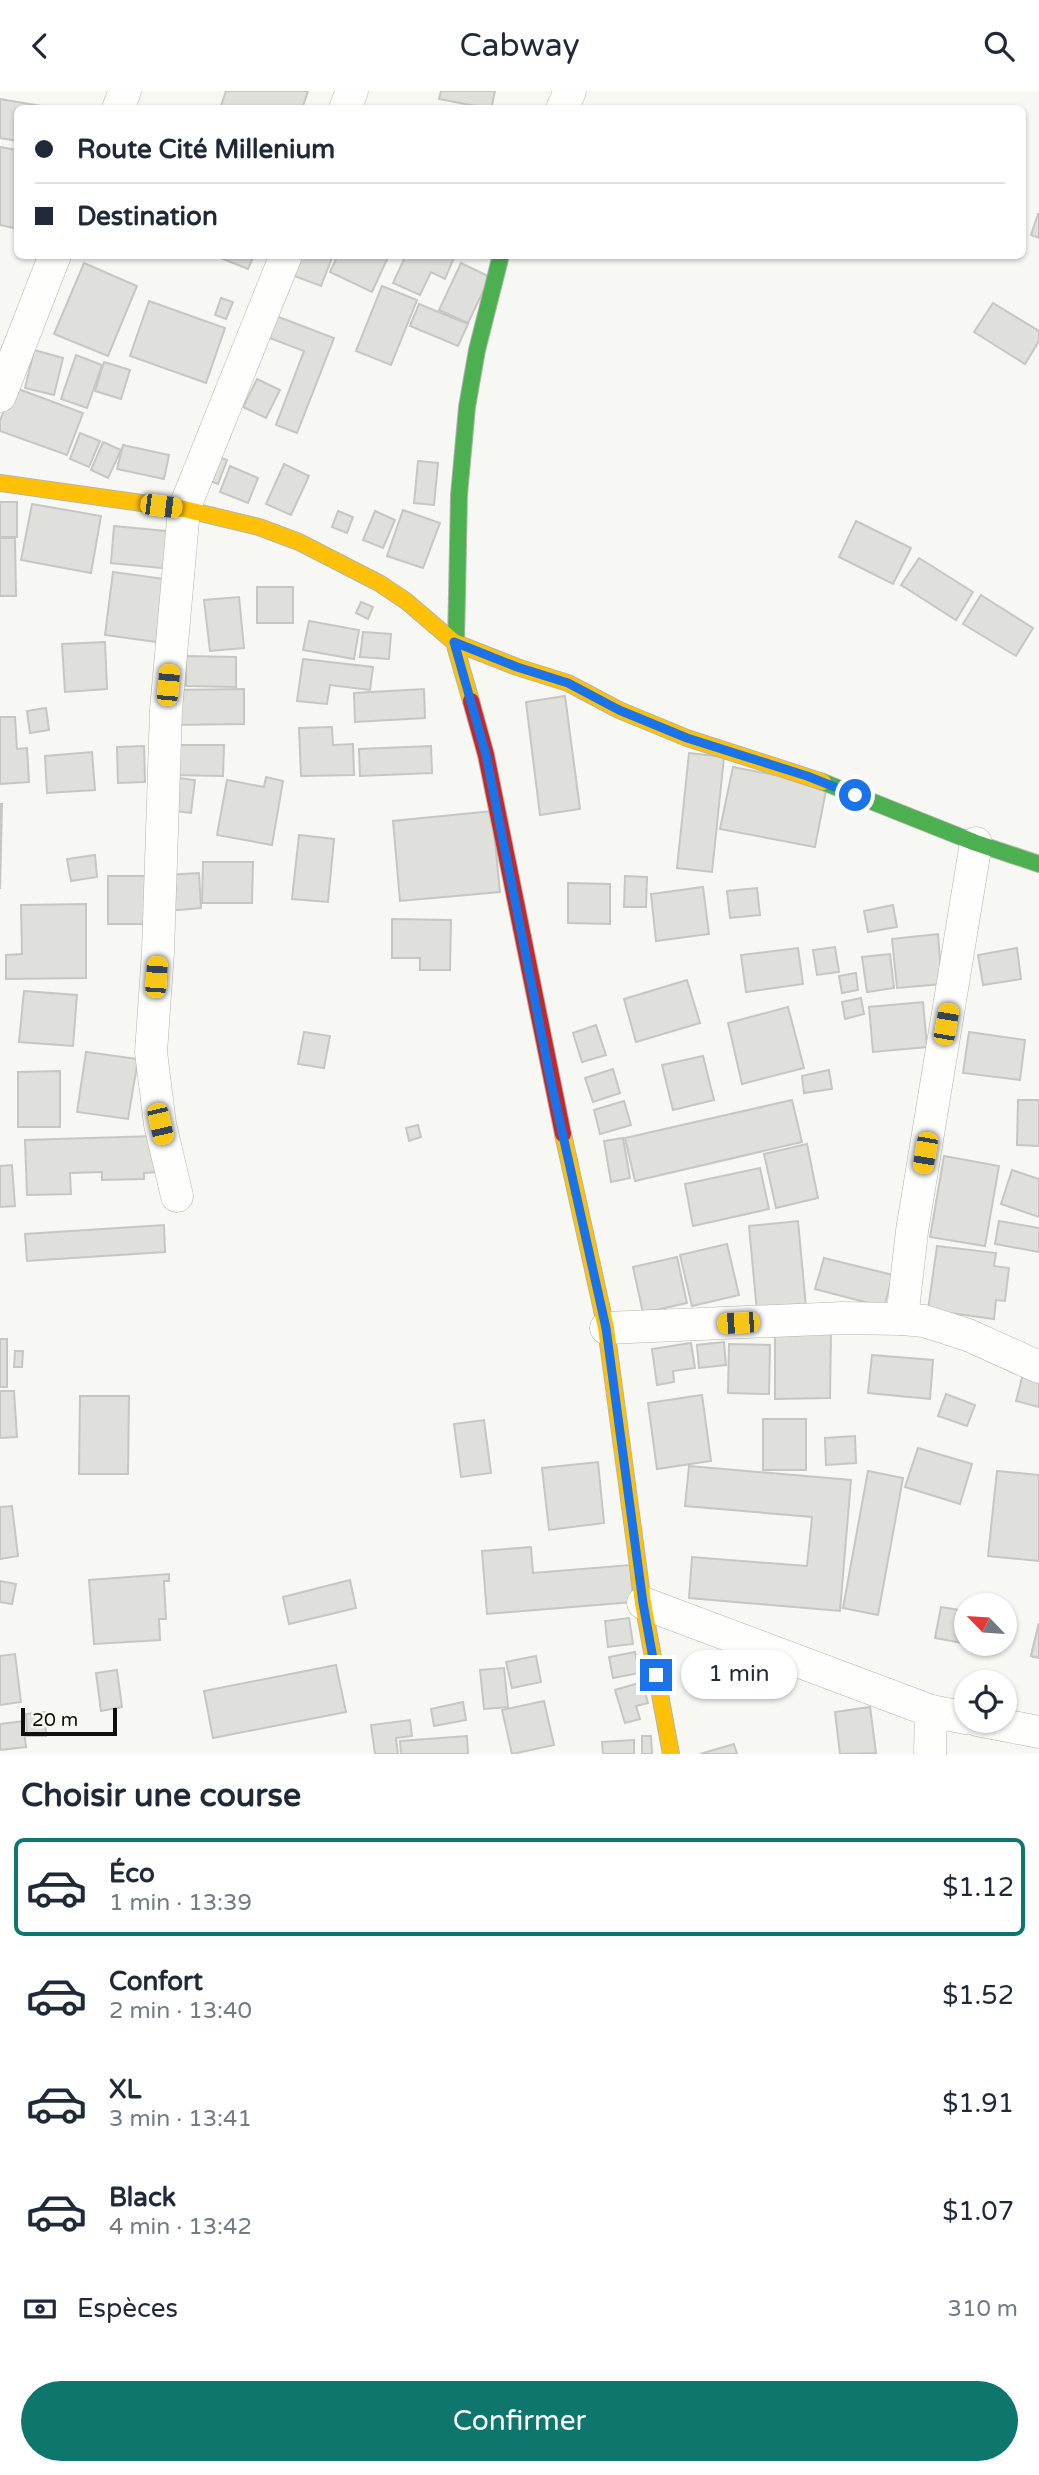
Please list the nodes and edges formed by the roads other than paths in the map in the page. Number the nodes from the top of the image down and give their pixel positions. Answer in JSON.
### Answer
{"nodes":[{"id":1,"x":53,"y":259,"type":"edge"},
{"id":2,"x":284,"y":259,"type":"edge"},
{"id":3,"x":500,"y":259,"type":"edge"},
{"id":4,"x":0,"y":396,"type":"edge"},
{"id":5,"x":0,"y":483,"type":"edge"},
{"id":6,"x":184,"y":509,"type":"junction"},
{"id":7,"x":454,"y":642,"type":"junction"},
{"id":8,"x":976,"y":843,"type":"junction"},
{"id":9,"x":1039,"y":864,"type":"edge"},
{"id":10,"x":177,"y":1196,"type":"dead end"},
{"id":11,"x":902,"y":1319,"type":"junction"},
{"id":12,"x":606,"y":1328,"type":"junction"},
{"id":13,"x":1037,"y":1358,"type":"edge"},
{"id":14,"x":643,"y":1603,"type":"junction"},
{"id":15,"x":931,"y":1711,"type":"junction"},
{"id":16,"x":954,"y":1716,"type":"edge"},
{"id":17,"x":1017,"y":1728,"type":"edge"},
{"id":18,"x":1039,"y":1732,"type":"edge"},
{"id":19,"x":671,"y":1754,"type":"edge"},
{"id":20,"x":930,"y":1754,"type":"edge"}],
"edges":[{"from":1,"to":4,"type":"street"},
{"from":2,"to":6,"type":"street"},
{"from":3,"to":7,"type":"street"},
{"from":5,"to":6,"type":"street"},
{"from":6,"to":7,"type":"street"},
{"from":6,"to":10,"type":"street"},
{"from":7,"to":8,"type":"street"},
{"from":7,"to":12,"type":"street"},
{"from":8,"to":9,"type":"street"},
{"from":8,"to":11,"type":"street"},
{"from":11,"to":12,"type":"street"},
{"from":11,"to":13,"type":"street"},
{"from":12,"to":14,"type":"street"},
{"from":14,"to":15,"type":"street"},
{"from":14,"to":19,"type":"street"},
{"from":15,"to":16,"type":"street"},
{"from":15,"to":20,"type":"street"},
{"from":17,"to":18,"type":"street"}]}
